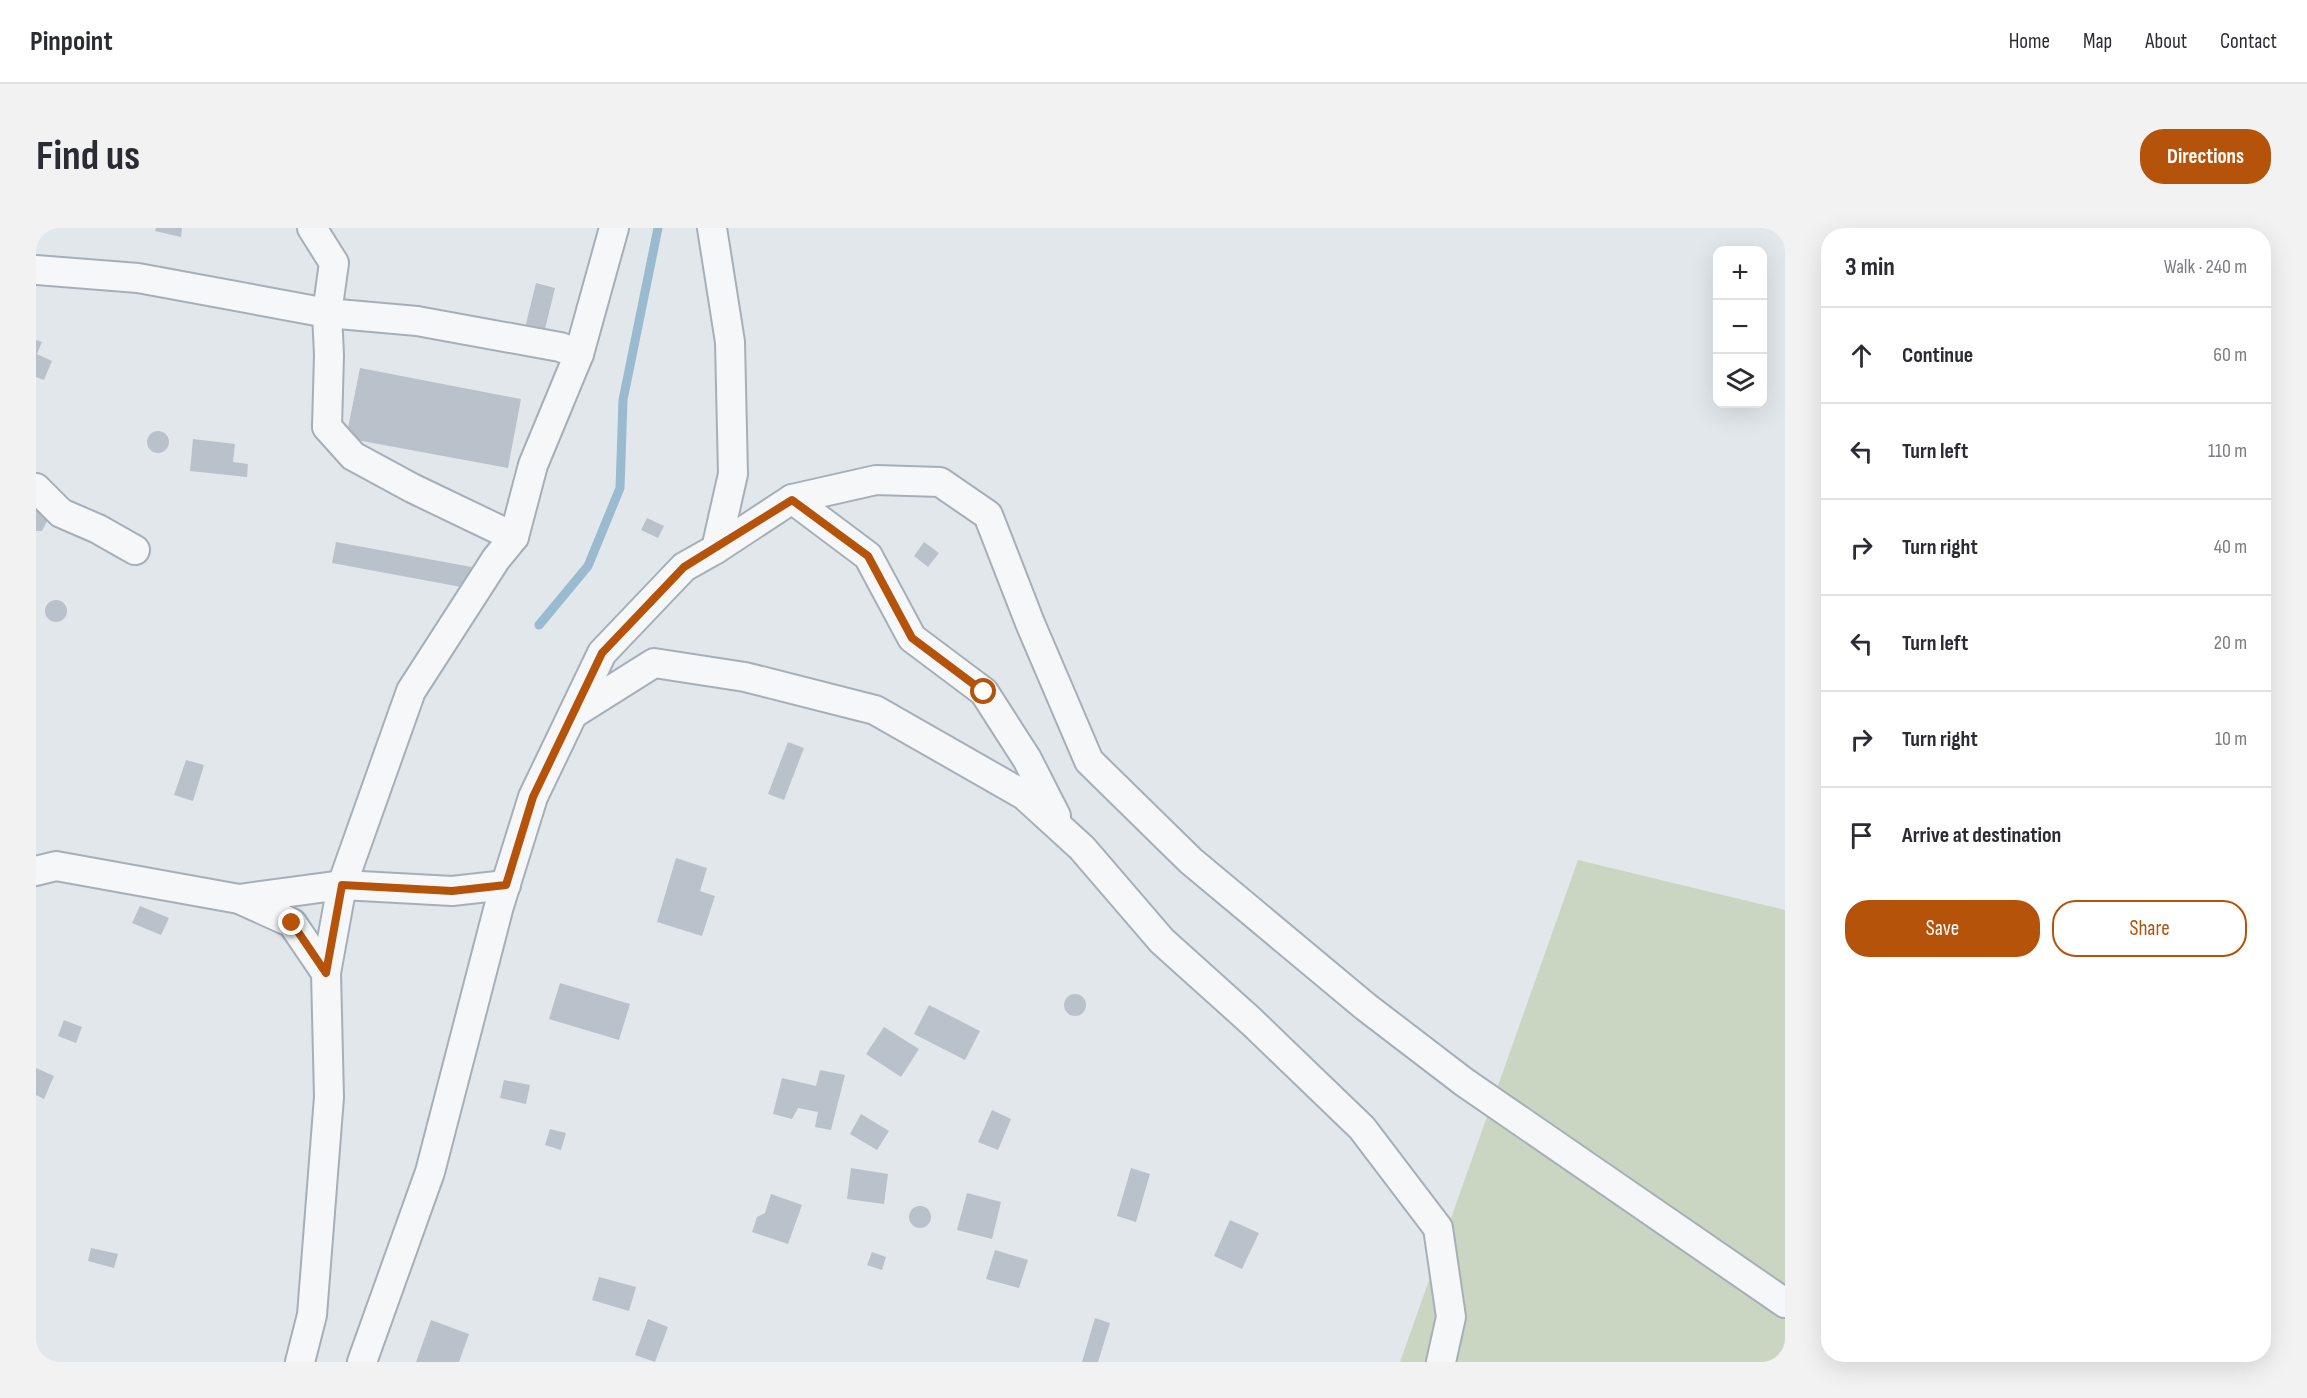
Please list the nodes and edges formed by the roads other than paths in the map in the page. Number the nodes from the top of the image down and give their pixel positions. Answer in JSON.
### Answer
{"nodes":[{"id":1,"x":312,"y":228,"type":"edge"},
{"id":2,"x":614,"y":228,"type":"edge"},
{"id":3,"x":712,"y":228,"type":"edge"},
{"id":4,"x":36,"y":270,"type":"edge"},
{"id":5,"x":327,"y":313,"type":"junction"},
{"id":6,"x":579,"y":354,"type":"junction"},
{"id":7,"x":36,"y":488,"type":"edge"},
{"id":8,"x":792,"y":500,"type":"junction"},
{"id":9,"x":514,"y":537,"type":"junction"},
{"id":10,"x":716,"y":549,"type":"junction"},
{"id":11,"x":135,"y":550,"type":"dead end"},
{"id":12,"x":573,"y":714,"type":"junction"},
{"id":13,"x":1065,"y":832,"type":"junction"},
{"id":14,"x":36,"y":871,"type":"edge"},
{"id":15,"x":342,"y":885,"type":"junction"},
{"id":16,"x":506,"y":885,"type":"junction"},
{"id":17,"x":239,"y":899,"type":"junction"},
{"id":18,"x":326,"y":973,"type":"junction"},
{"id":19,"x":1785,"y":1303,"type":"edge"},
{"id":20,"x":300,"y":1362,"type":"edge"},
{"id":21,"x":362,"y":1362,"type":"edge"},
{"id":22,"x":1441,"y":1362,"type":"edge"}],
"edges":[{"from":1,"to":5,"type":"street"},
{"from":2,"to":6,"type":"street"},
{"from":3,"to":10,"type":"street"},
{"from":4,"to":5,"type":"street"},
{"from":5,"to":6,"type":"street"},
{"from":5,"to":9,"type":"street"},
{"from":6,"to":9,"type":"street"},
{"from":7,"to":11,"type":"street"},
{"from":8,"to":10,"type":"street"},
{"from":8,"to":13,"type":"street"},
{"from":8,"to":19,"type":"street"},
{"from":9,"to":15,"type":"street"},
{"from":10,"to":12,"type":"street"},
{"from":12,"to":13,"type":"street"},
{"from":12,"to":16,"type":"street"},
{"from":13,"to":22,"type":"street"},
{"from":14,"to":17,"type":"street"},
{"from":15,"to":16,"type":"street"},
{"from":15,"to":17,"type":"street"},
{"from":15,"to":18,"type":"street"},
{"from":16,"to":21,"type":"street"},
{"from":17,"to":18,"type":"street"},
{"from":18,"to":20,"type":"street"}]}
